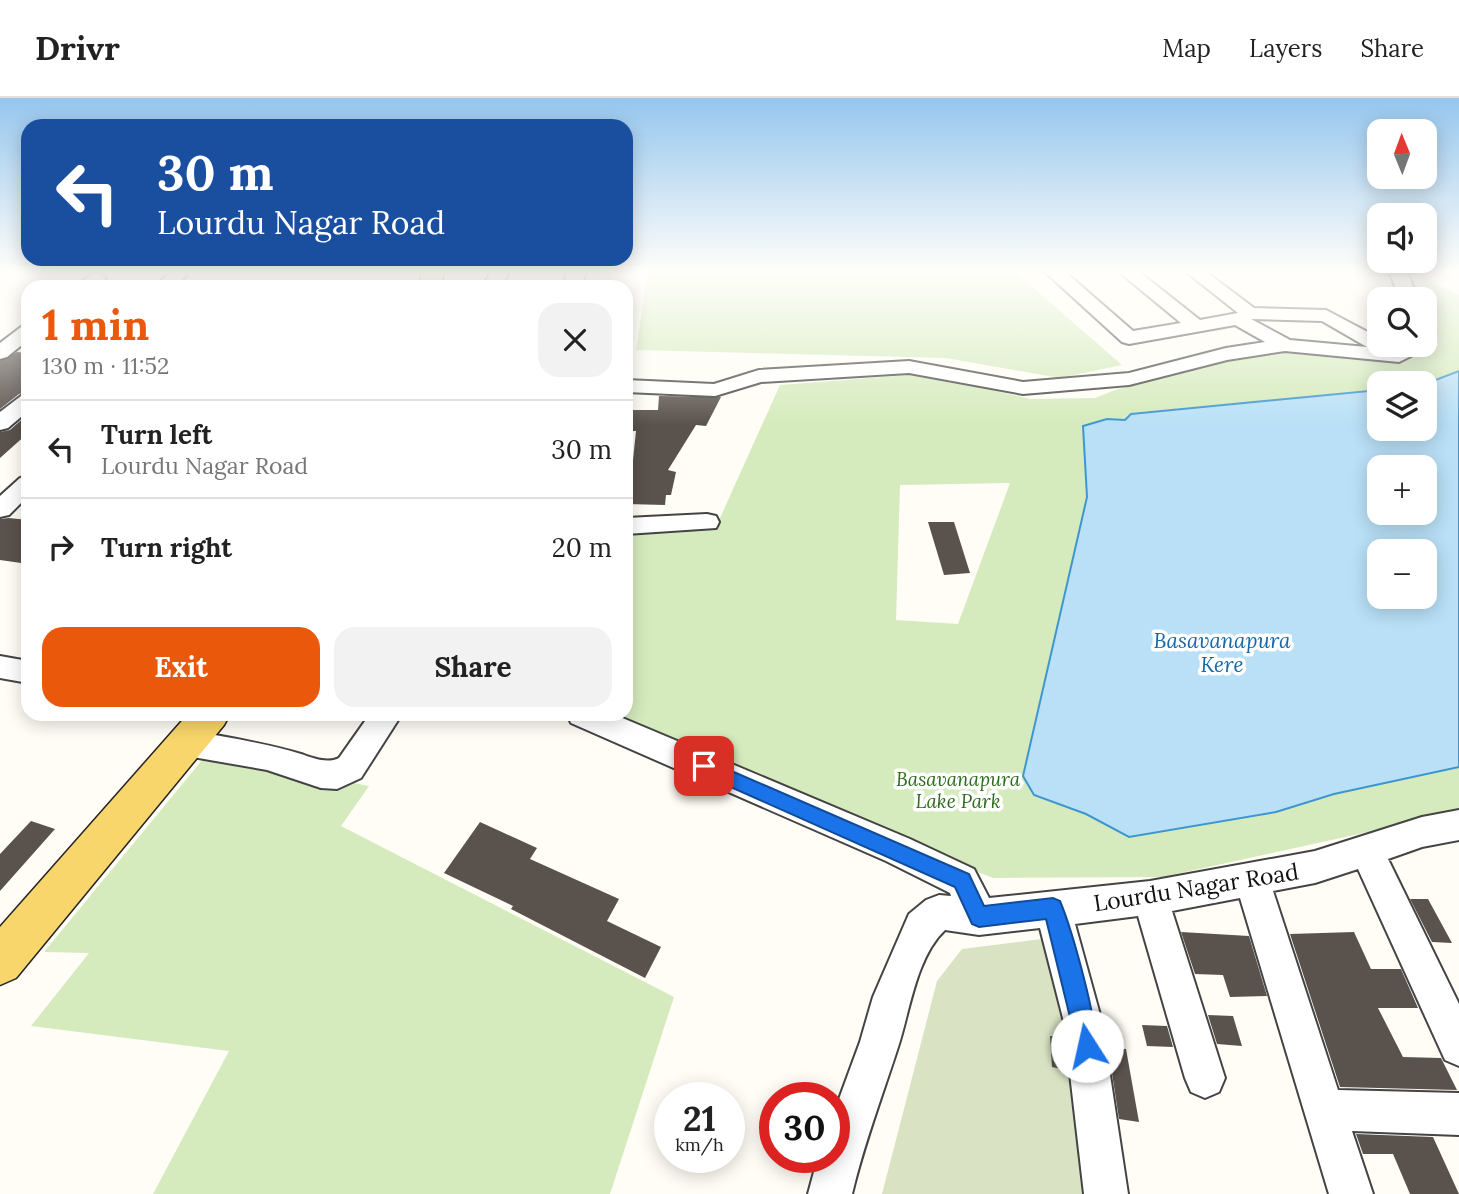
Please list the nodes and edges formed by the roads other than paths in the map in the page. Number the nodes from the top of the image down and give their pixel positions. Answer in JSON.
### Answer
{"nodes":[{"id":1,"x":1111,"y":322,"type":"edge"},
{"id":2,"x":1191,"y":322,"type":"edge"},
{"id":3,"x":1219,"y":322,"type":"edge"},
{"id":4,"x":1244,"y":322,"type":"edge"},
{"id":5,"x":1337,"y":322,"type":"edge"},
{"id":6,"x":1196,"y":326,"type":"junction"},
{"id":7,"x":21,"y":336,"type":"edge"},
{"id":8,"x":1367,"y":338,"type":"edge"},
{"id":9,"x":1285,"y":345,"type":"junction"},
{"id":10,"x":0,"y":352,"type":"edge"},
{"id":11,"x":1367,"y":353,"type":"edge"},
{"id":12,"x":633,"y":386,"type":"edge"},
{"id":13,"x":21,"y":406,"type":"edge"},
{"id":14,"x":0,"y":423,"type":"edge"},
{"id":15,"x":707,"y":522,"type":"dead end"},
{"id":16,"x":633,"y":526,"type":"edge"},
{"id":17,"x":0,"y":667,"type":"edge"},
{"id":18,"x":21,"y":671,"type":"edge"},
{"id":19,"x":382,"y":721,"type":"edge"},
{"id":20,"x":598,"y":721,"type":"edge"},
{"id":21,"x":199,"y":728,"type":"edge"},
{"id":22,"x":1459,"y":825,"type":"edge"},
{"id":23,"x":1366,"y":850,"type":"junction"},
{"id":24,"x":1252,"y":880,"type":"junction"},
{"id":25,"x":1150,"y":898,"type":"junction"},
{"id":26,"x":1053,"y":908,"type":"junction"},
{"id":27,"x":979,"y":917,"type":"junction"},
{"id":28,"x":0,"y":962,"type":"edge"},
{"id":29,"x":1459,"y":1046,"type":"edge"},
{"id":30,"x":1205,"y":1078,"type":"dead end"},
{"id":31,"x":1325,"y":1110,"type":"junction"},
{"id":32,"x":1459,"y":1114,"type":"edge"},
{"id":33,"x":830,"y":1194,"type":"edge"},
{"id":34,"x":1106,"y":1194,"type":"edge"},
{"id":35,"x":1351,"y":1194,"type":"edge"}],
"edges":[{"from":1,"to":6,"type":"street"},
{"from":2,"to":6,"type":"street"},
{"from":3,"to":6,"type":"street"},
{"from":4,"to":9,"type":"street"},
{"from":5,"to":8,"type":"street"},
{"from":7,"to":10,"type":"street"},
{"from":9,"to":11,"type":"street"},
{"from":9,"to":12,"type":"street"},
{"from":13,"to":14,"type":"street"},
{"from":15,"to":16,"type":"street"},
{"from":17,"to":18,"type":"street"},
{"from":19,"to":21,"type":"street"},
{"from":20,"to":27,"type":"street"},
{"from":21,"to":28,"type":"main road"},
{"from":22,"to":23,"type":"street","name":"Lourdu Nagar Road"},
{"from":23,"to":24,"type":"street","name":"Lourdu Nagar Road"},
{"from":23,"to":29,"type":"street"},
{"from":24,"to":25,"type":"street","name":"Lourdu Nagar Road"},
{"from":24,"to":31,"type":"street"},
{"from":25,"to":26,"type":"street","name":"Lourdu Nagar Road"},
{"from":25,"to":30,"type":"street"},
{"from":26,"to":27,"type":"street","name":"Lourdu Nagar Road"},
{"from":26,"to":34,"type":"street"},
{"from":27,"to":33,"type":"street","name":"Lourdu Nagar Road"},
{"from":31,"to":32,"type":"street"},
{"from":31,"to":35,"type":"street"}]}
